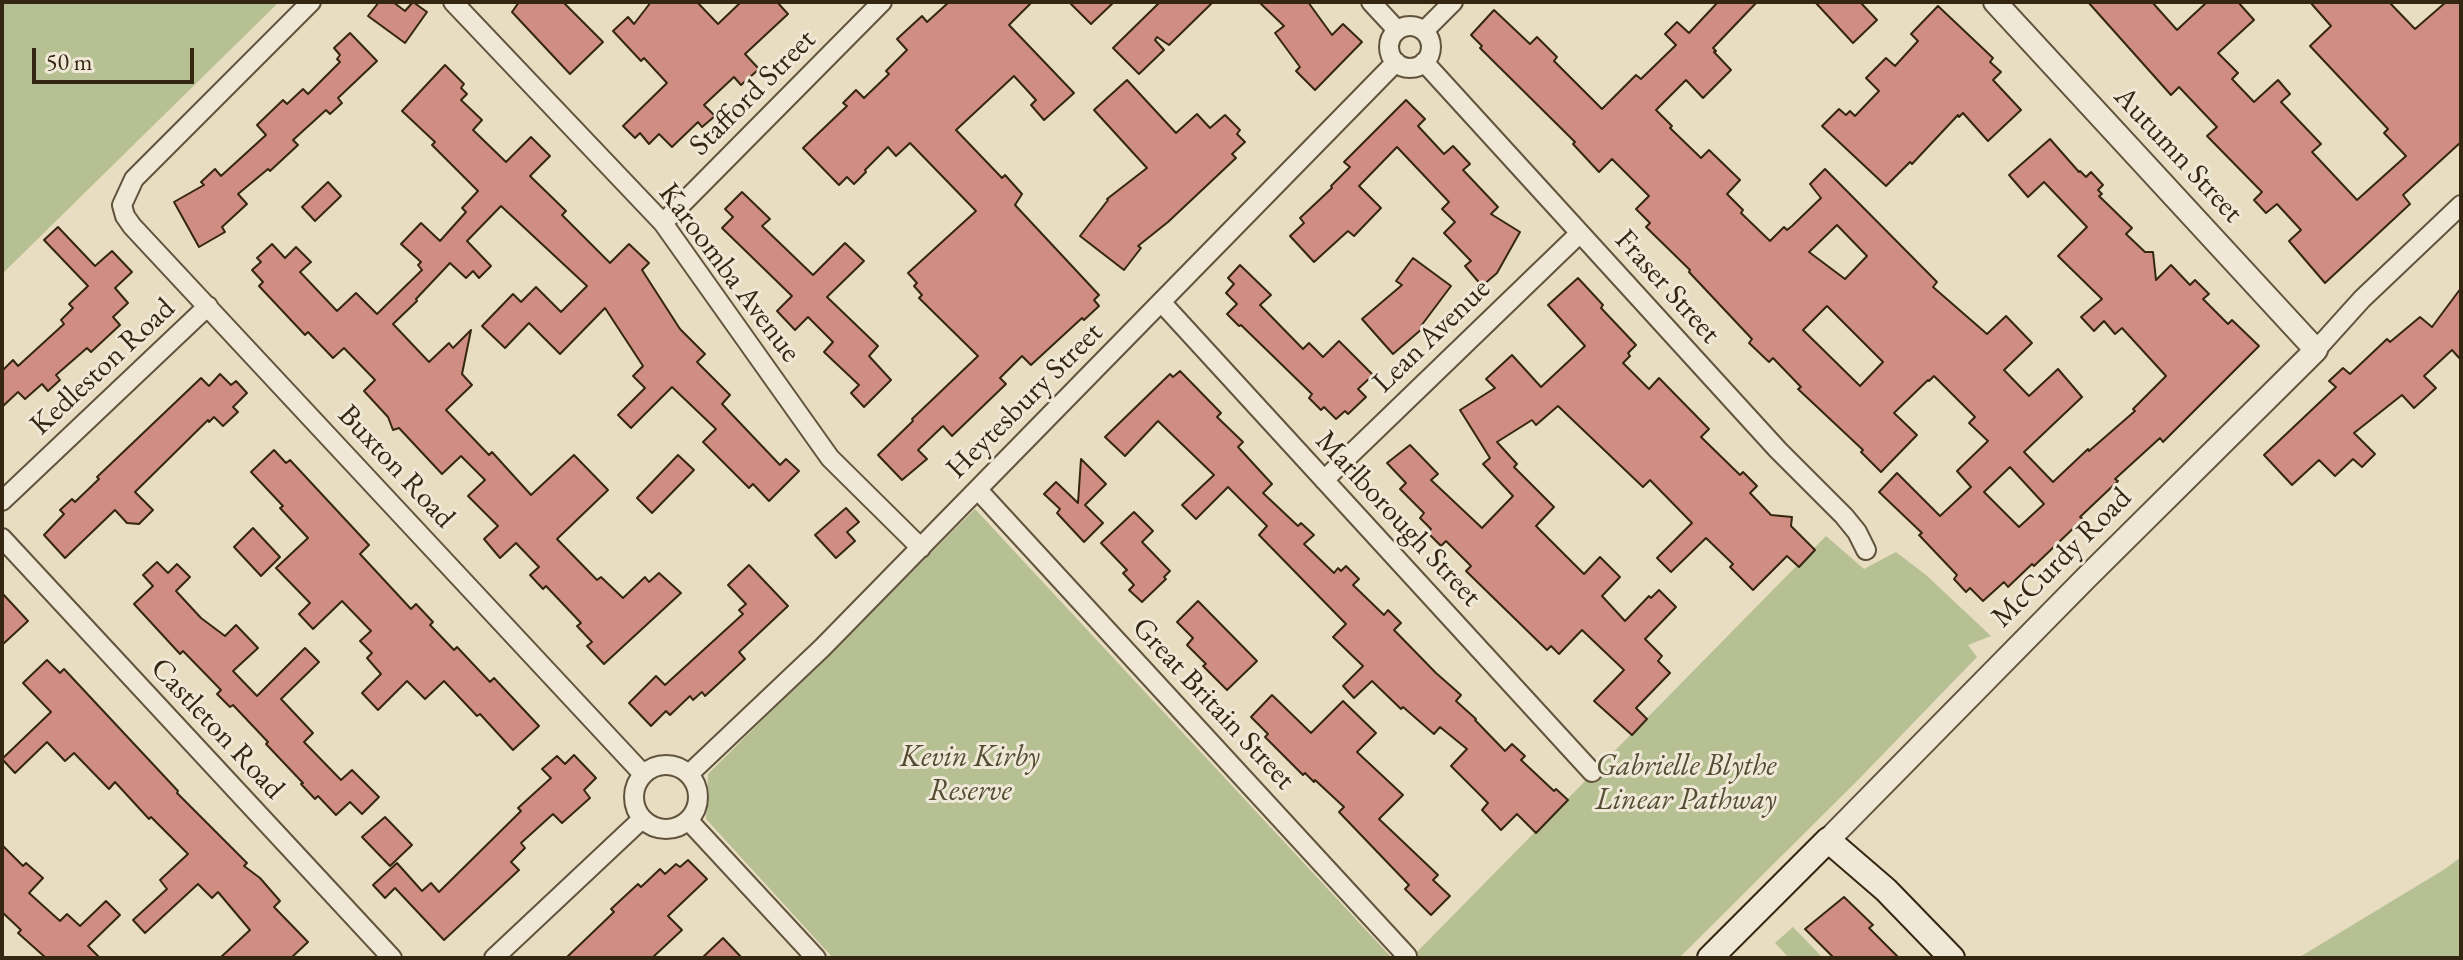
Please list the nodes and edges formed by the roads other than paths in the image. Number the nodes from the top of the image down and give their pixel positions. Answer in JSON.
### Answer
{"nodes":[{"id":1,"x":311,"y":2,"type":"edge"},
{"id":2,"x":453,"y":2,"type":"edge"},
{"id":3,"x":882,"y":2,"type":"edge"},
{"id":4,"x":1371,"y":2,"type":"edge"},
{"id":5,"x":1453,"y":2,"type":"edge"},
{"id":6,"x":1995,"y":2,"type":"edge"},
{"id":7,"x":1397,"y":30,"type":"junction"},
{"id":8,"x":1424,"y":31,"type":"junction"},
{"id":9,"x":1396,"y":62,"type":"junction"},
{"id":10,"x":1424,"y":62,"type":"junction"},
{"id":11,"x":2461,"y":205,"type":"edge"},
{"id":12,"x":663,"y":223,"type":"junction"},
{"id":13,"x":1580,"y":233,"type":"junction"},
{"id":14,"x":1162,"y":303,"type":"junction"},
{"id":15,"x":208,"y":306,"type":"junction"},
{"id":16,"x":2316,"y":350,"type":"junction"},
{"id":17,"x":1324,"y":480,"type":"junction"},
{"id":18,"x":978,"y":490,"type":"junction"},
{"id":19,"x":2,"y":501,"type":"edge"},
{"id":20,"x":2,"y":538,"type":"edge"},
{"id":21,"x":921,"y":548,"type":"junction"},
{"id":22,"x":1866,"y":550,"type":"dead end"},
{"id":23,"x":1592,"y":772,"type":"dead end"},
{"id":24,"x":643,"y":774,"type":"junction"},
{"id":25,"x":689,"y":774,"type":"junction"},
{"id":26,"x":642,"y":819,"type":"junction"},
{"id":27,"x":689,"y":821,"type":"junction"},
{"id":28,"x":1828,"y":840,"type":"junction"},
{"id":29,"x":1407,"y":956,"type":"dead end"},
{"id":30,"x":392,"y":958,"type":"edge"},
{"id":31,"x":494,"y":958,"type":"edge"},
{"id":32,"x":816,"y":958,"type":"edge"},
{"id":33,"x":1710,"y":958,"type":"edge"},
{"id":34,"x":1952,"y":958,"type":"edge"}],
"edges":[{"from":1,"to":15,"type":"street","name":"Buxton Road"},
{"from":2,"to":12,"type":"street","name":"Karoomba Avenue"},
{"from":3,"to":12,"type":"street","name":"Stafford Street"},
{"from":4,"to":7,"type":"street"},
{"from":5,"to":8,"type":"street"},
{"from":6,"to":16,"type":"street","name":"Autumn Street"},
{"from":7,"to":8,"type":"street"},
{"from":7,"to":9,"type":"street"},
{"from":8,"to":10,"type":"street"},
{"from":9,"to":10,"type":"street"},
{"from":9,"to":14,"type":"street","name":"Heytesbury Street"},
{"from":10,"to":13,"type":"street","name":"Fraser Street"},
{"from":11,"to":16,"type":"street","name":"McCurdy Road"},
{"from":12,"to":21,"type":"street","name":"Karoomba Avenue"},
{"from":13,"to":17,"type":"street","name":"Lean Avenue"},
{"from":13,"to":22,"type":"street","name":"Fraser Street"},
{"from":14,"to":17,"type":"street","name":"Marlborough Street"},
{"from":14,"to":18,"type":"street","name":"Heytesbury Street"},
{"from":15,"to":19,"type":"street","name":"Kedleston Road"},
{"from":15,"to":24,"type":"street","name":"Buxton Road"},
{"from":16,"to":28,"type":"street","name":"McCurdy Road"},
{"from":17,"to":23,"type":"street","name":"Marlborough Street"},
{"from":18,"to":21,"type":"street","name":"Heytesbury Street"},
{"from":18,"to":29,"type":"street","name":"Great Britain Street"},
{"from":20,"to":30,"type":"street","name":"Castleton Road"},
{"from":21,"to":25,"type":"street","name":"Heytesbury Street"},
{"from":24,"to":25,"type":"street"},
{"from":24,"to":26,"type":"street"},
{"from":25,"to":27,"type":"street"},
{"from":26,"to":27,"type":"street"},
{"from":26,"to":31,"type":"street"},
{"from":27,"to":32,"type":"street"},
{"from":28,"to":33,"type":"main road","name":"McCurdy Road"},
{"from":28,"to":34,"type":"main road"}]}
